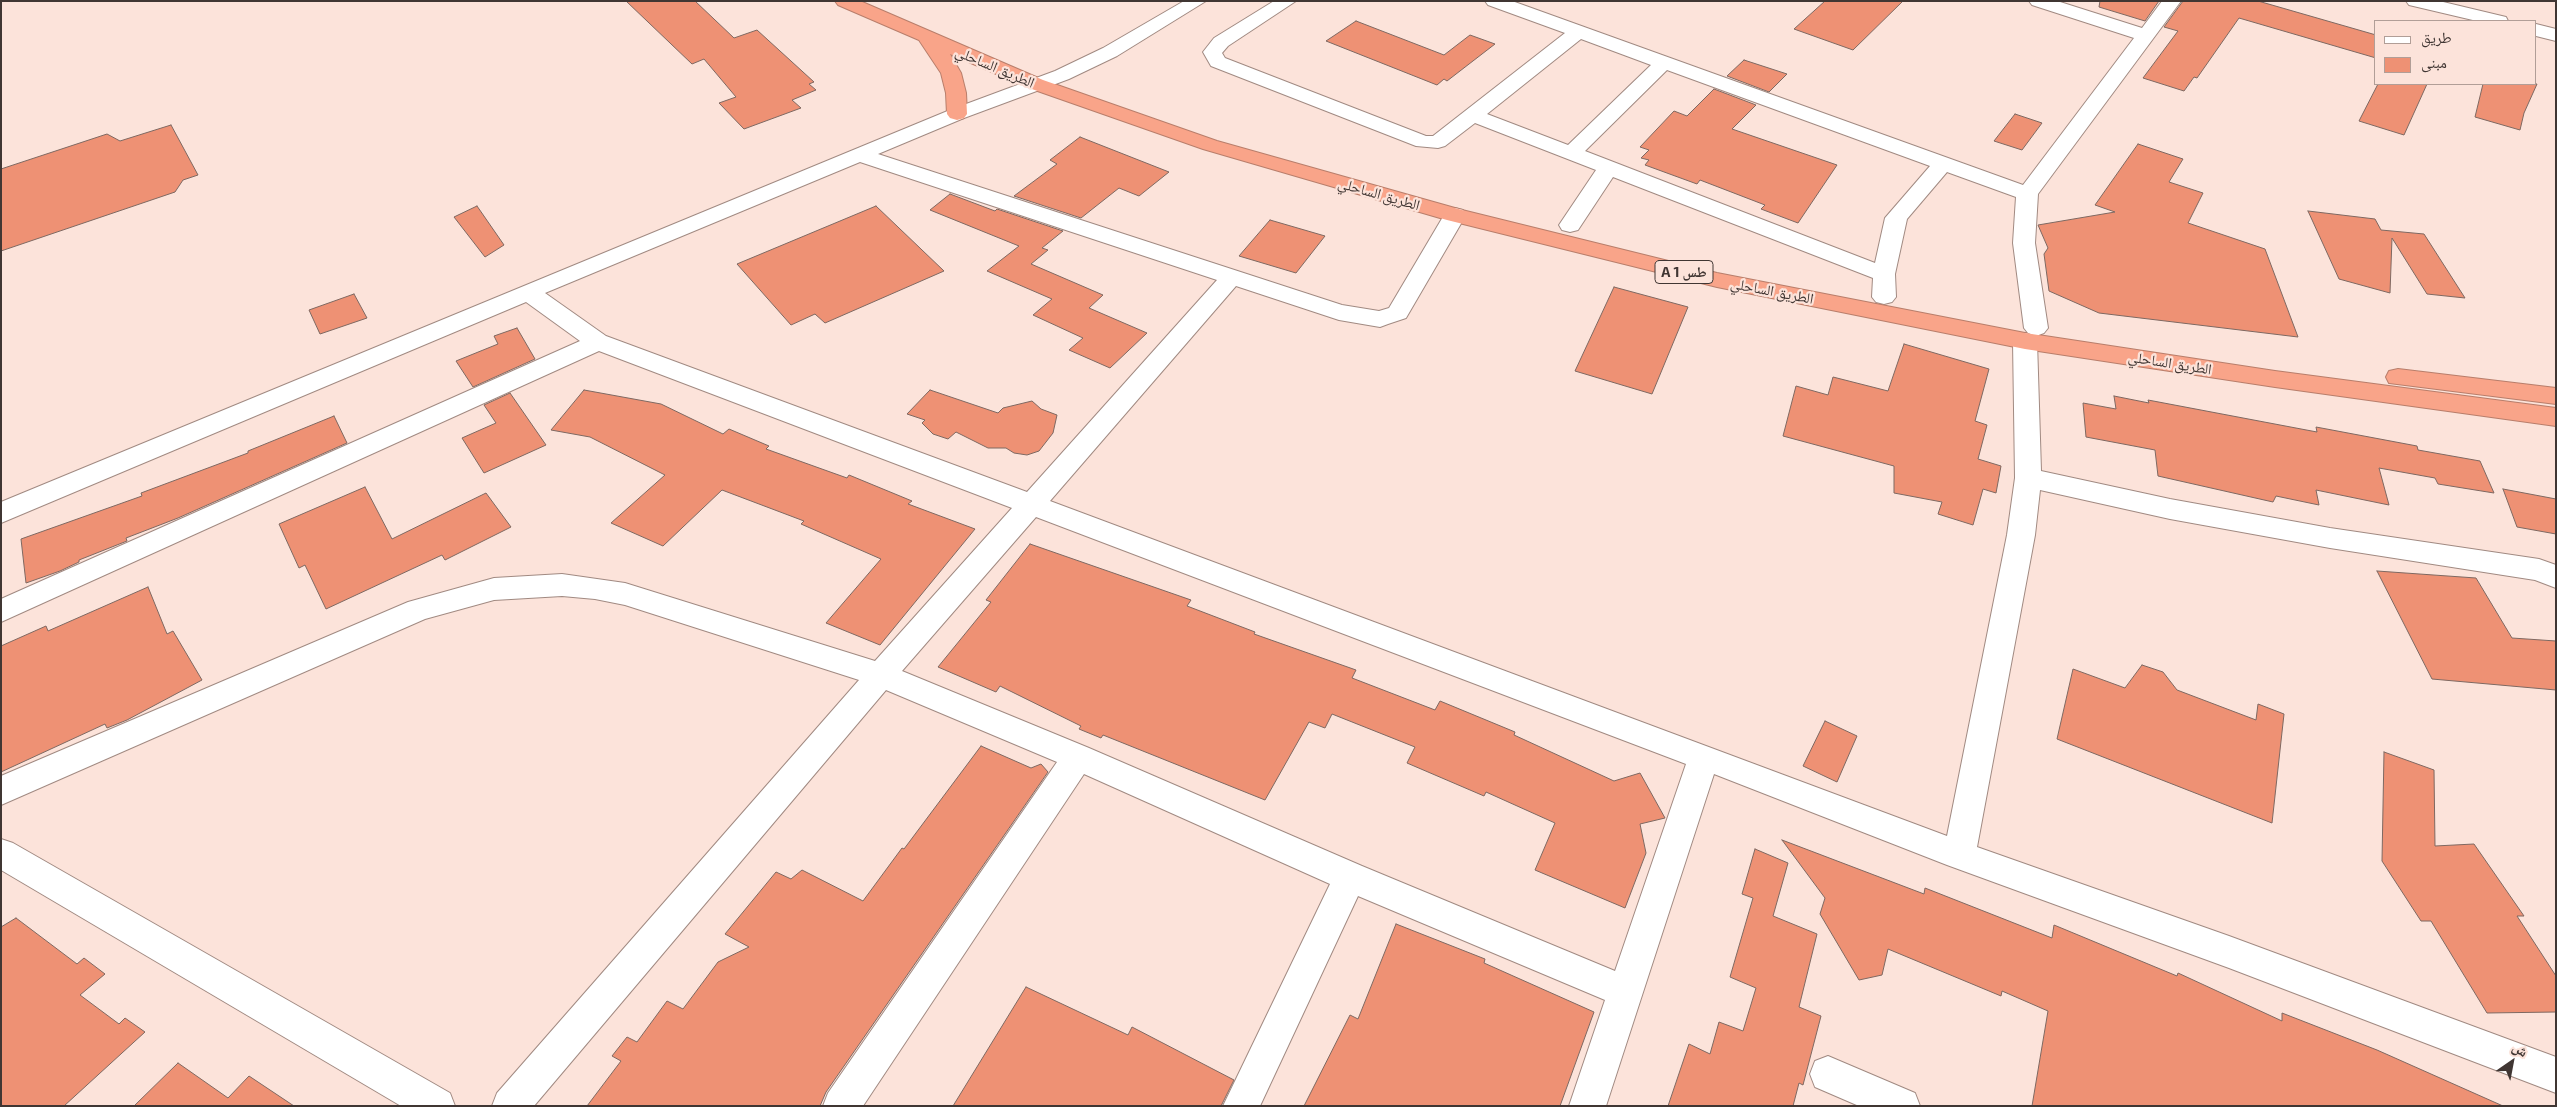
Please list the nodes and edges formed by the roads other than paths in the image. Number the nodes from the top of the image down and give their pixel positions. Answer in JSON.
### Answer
{"nodes":[{"id":1,"x":844,"y":1,"type":"edge"},
{"id":2,"x":885,"y":1,"type":"edge"},
{"id":3,"x":1197,"y":1,"type":"edge"},
{"id":4,"x":1287,"y":1,"type":"edge"},
{"id":5,"x":1494,"y":1,"type":"edge"},
{"id":6,"x":2038,"y":1,"type":"edge"},
{"id":7,"x":2172,"y":1,"type":"edge"},
{"id":8,"x":2415,"y":1,"type":"edge"},
{"id":9,"x":2495,"y":20,"type":"edge"},
{"id":10,"x":2537,"y":30,"type":"edge"},
{"id":11,"x":1578,"y":32,"type":"junction"},
{"id":12,"x":2556,"y":35,"type":"edge"},
{"id":13,"x":2148,"y":36,"type":"junction"},
{"id":14,"x":927,"y":38,"type":"junction"},
{"id":15,"x":1664,"y":63,"type":"junction"},
{"id":16,"x":1062,"y":75,"type":"junction"},
{"id":17,"x":1036,"y":84,"type":"junction"},
{"id":18,"x":957,"y":114,"type":"junction"},
{"id":19,"x":1472,"y":115,"type":"junction"},
{"id":20,"x":1572,"y":152,"type":"junction"},
{"id":21,"x":860,"y":155,"type":"junction"},
{"id":22,"x":1943,"y":164,"type":"junction"},
{"id":23,"x":1609,"y":166,"type":"junction"},
{"id":24,"x":2026,"y":194,"type":"junction"},
{"id":25,"x":1455,"y":215,"type":"junction"},
{"id":26,"x":1570,"y":225,"type":"junction"},
{"id":27,"x":1884,"y":274,"type":"junction"},
{"id":28,"x":1232,"y":277,"type":"junction"},
{"id":29,"x":528,"y":292,"type":"junction"},
{"id":30,"x":1884,"y":297,"type":"junction"},
{"id":31,"x":2030,"y":334,"type":"junction"},
{"id":32,"x":598,"y":342,"type":"junction"},
{"id":33,"x":2556,"y":396,"type":"edge"},
{"id":34,"x":2556,"y":417,"type":"edge"},
{"id":35,"x":2028,"y":478,"type":"junction"},
{"id":36,"x":1030,"y":504,"type":"junction"},
{"id":37,"x":1,"y":513,"type":"edge"},
{"id":38,"x":2556,"y":577,"type":"edge"},
{"id":39,"x":1,"y":611,"type":"edge"},
{"id":40,"x":881,"y":675,"type":"junction"},
{"id":41,"x":1078,"y":757,"type":"junction"},
{"id":42,"x":1704,"y":757,"type":"junction"},
{"id":43,"x":1,"y":791,"type":"edge"},
{"id":44,"x":1,"y":853,"type":"edge"},
{"id":45,"x":1959,"y":855,"type":"junction"},
{"id":46,"x":1350,"y":877,"type":"junction"},
{"id":47,"x":1626,"y":992,"type":"junction"},
{"id":48,"x":1828,"y":1074,"type":"dead end"},
{"id":49,"x":2556,"y":1075,"type":"edge"},
{"id":50,"x":437,"y":1106,"type":"edge"},
{"id":51,"x":510,"y":1106,"type":"edge"},
{"id":52,"x":841,"y":1106,"type":"edge"},
{"id":53,"x":1241,"y":1106,"type":"edge"},
{"id":54,"x":1587,"y":1106,"type":"edge"},
{"id":55,"x":1902,"y":1106,"type":"edge"}],
"edges":[{"from":1,"to":14,"type":"highway","name":"الطريق الساحلي","number":"A 1 طس"},
{"from":2,"to":16,"type":"highway","name":"الطريق الساحلي","number":"A 1 طس"},
{"from":3,"to":16,"type":"street"},
{"from":4,"to":19,"type":"street"},
{"from":5,"to":11,"type":"street"},
{"from":6,"to":13,"type":"street"},
{"from":7,"to":13,"type":"street"},
{"from":8,"to":9,"type":"street"},
{"from":10,"to":12,"type":"street"},
{"from":11,"to":15,"type":"street"},
{"from":11,"to":19,"type":"street"},
{"from":13,"to":24,"type":"street"},
{"from":14,"to":17,"type":"highway","name":"الطريق الساحلي","number":"A 1 طس"},
{"from":14,"to":18,"type":"highway"},
{"from":15,"to":20,"type":"street"},
{"from":15,"to":22,"type":"street"},
{"from":16,"to":17,"type":"street"},
{"from":16,"to":26,"type":"highway","name":"الطريق الساحلي","number":"A 1 طس"},
{"from":17,"to":18,"type":"street"},
{"from":17,"to":25,"type":"highway","name":"الطريق الساحلي","number":"A 1 طس"},
{"from":18,"to":21,"type":"street"},
{"from":19,"to":20,"type":"street"},
{"from":20,"to":23,"type":"street"},
{"from":21,"to":28,"type":"street"},
{"from":21,"to":29,"type":"street"},
{"from":22,"to":24,"type":"street"},
{"from":22,"to":27,"type":"street"},
{"from":23,"to":26,"type":"street"},
{"from":23,"to":27,"type":"street"},
{"from":24,"to":31,"type":"street"},
{"from":25,"to":28,"type":"street"},
{"from":25,"to":31,"type":"highway","name":"الطريق الساحلي","number":"A 1 طس"},
{"from":26,"to":30,"type":"highway","name":"الطريق الساحلي","number":"A 1 طس"},
{"from":27,"to":30,"type":"street"},
{"from":28,"to":36,"type":"street"},
{"from":29,"to":32,"type":"street"},
{"from":29,"to":37,"type":"street"},
{"from":30,"to":31,"type":"highway","name":"الطريق الساحلي","number":"A 1 طس"},
{"from":31,"to":33,"type":"highway","name":"الطريق الساحلي","number":"A 1 طس"},
{"from":31,"to":34,"type":"highway","name":"الطريق الساحلي","number":"A 1 طس"},
{"from":31,"to":35,"type":"street"},
{"from":32,"to":36,"type":"street"},
{"from":32,"to":39,"type":"street"},
{"from":35,"to":38,"type":"street"},
{"from":35,"to":45,"type":"street"},
{"from":36,"to":40,"type":"street"},
{"from":36,"to":42,"type":"street"},
{"from":40,"to":41,"type":"street"},
{"from":40,"to":43,"type":"street"},
{"from":40,"to":51,"type":"street"},
{"from":41,"to":46,"type":"street"},
{"from":41,"to":52,"type":"street"},
{"from":42,"to":45,"type":"street"},
{"from":42,"to":47,"type":"street"},
{"from":44,"to":50,"type":"street"},
{"from":45,"to":49,"type":"street"},
{"from":46,"to":47,"type":"street"},
{"from":46,"to":53,"type":"street"},
{"from":47,"to":54,"type":"street"},
{"from":48,"to":55,"type":"street"}]}
